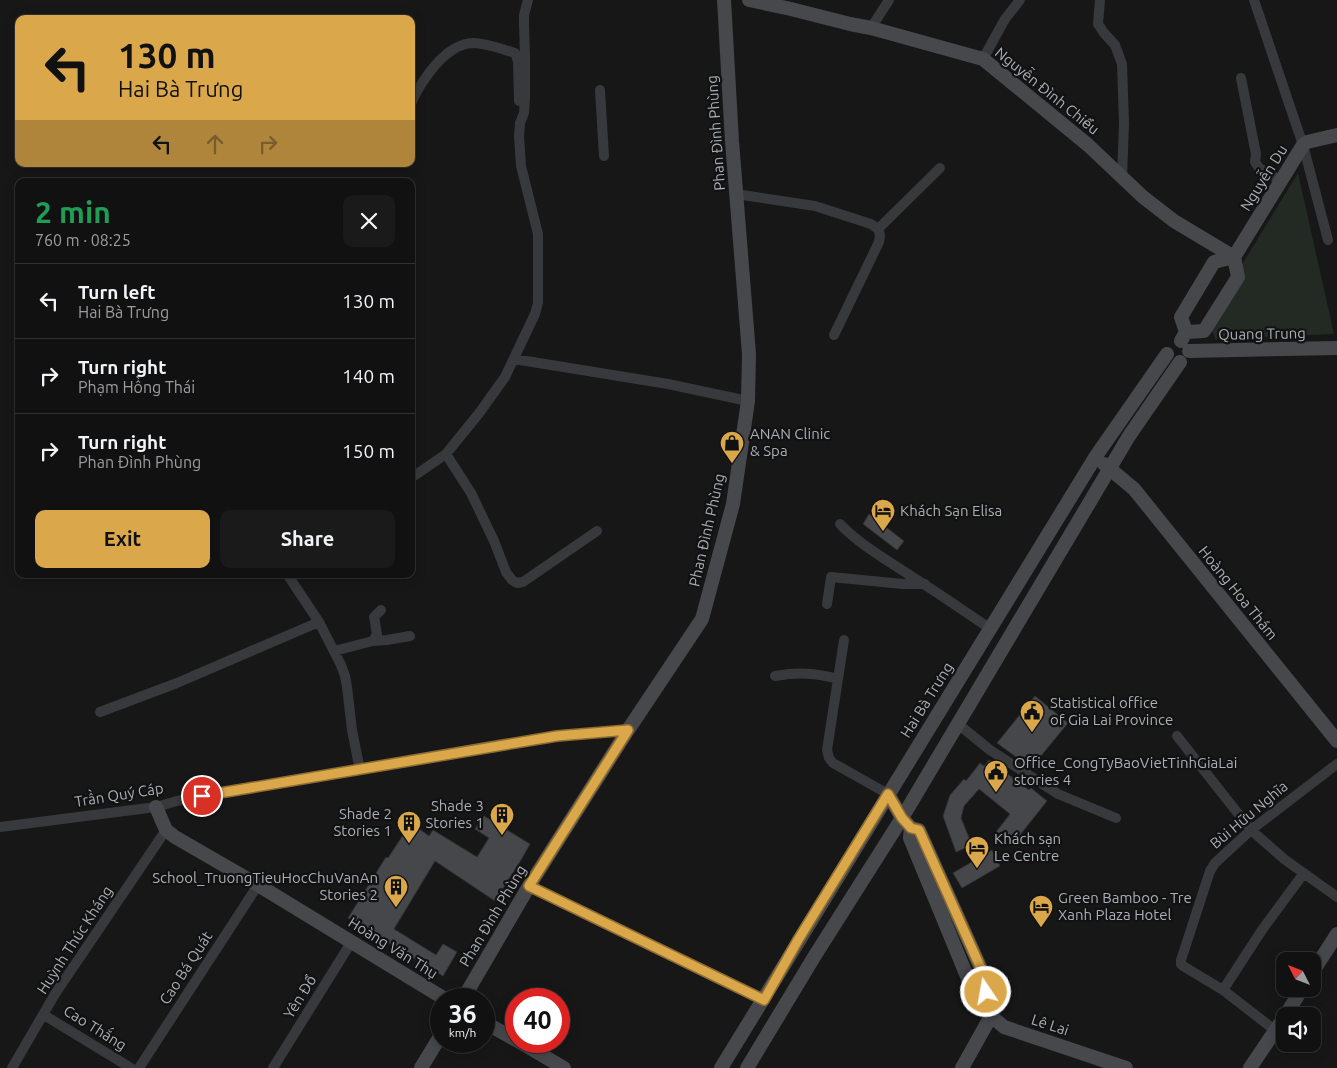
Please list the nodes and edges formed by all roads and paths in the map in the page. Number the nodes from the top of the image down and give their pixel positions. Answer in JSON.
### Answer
{"nodes":[{"id":1,"x":528,"y":0,"type":"edge"},
{"id":2,"x":724,"y":0,"type":"edge"},
{"id":3,"x":749,"y":0,"type":"edge"},
{"id":4,"x":889,"y":0,"type":"edge"},
{"id":5,"x":1020,"y":0,"type":"edge"},
{"id":6,"x":1100,"y":0,"type":"edge"},
{"id":7,"x":1254,"y":0,"type":"edge"},
{"id":8,"x":792,"y":4,"type":"edge"},
{"id":9,"x":871,"y":28,"type":"junction"},
{"id":10,"x":983,"y":58,"type":"junction"},
{"id":11,"x":1241,"y":78,"type":"dead end"},
{"id":12,"x":600,"y":90,"type":"dead end"},
{"id":13,"x":415,"y":96,"type":"edge"},
{"id":14,"x":520,"y":123,"type":"junction"},
{"id":15,"x":1337,"y":134,"type":"edge"},
{"id":16,"x":1303,"y":145,"type":"junction"},
{"id":17,"x":604,"y":156,"type":"dead end"},
{"id":18,"x":940,"y":168,"type":"dead end"},
{"id":19,"x":1122,"y":178,"type":"junction"},
{"id":20,"x":1281,"y":181,"type":"junction"},
{"id":21,"x":736,"y":194,"type":"junction"},
{"id":22,"x":878,"y":229,"type":"junction"},
{"id":23,"x":1328,"y":240,"type":"dead end"},
{"id":24,"x":1234,"y":258,"type":"junction"},
{"id":25,"x":834,"y":336,"type":"dead end"},
{"id":26,"x":1184,"y":346,"type":"junction"},
{"id":27,"x":1337,"y":348,"type":"edge"},
{"id":28,"x":1167,"y":354,"type":"junction"},
{"id":29,"x":514,"y":359,"type":"junction"},
{"id":30,"x":748,"y":401,"type":"junction"},
{"id":31,"x":1116,"y":426,"type":"junction"},
{"id":32,"x":1130,"y":436,"type":"junction"},
{"id":33,"x":446,"y":454,"type":"junction"},
{"id":34,"x":1096,"y":456,"type":"junction"},
{"id":35,"x":1110,"y":469,"type":"junction"},
{"id":36,"x":415,"y":475,"type":"edge"},
{"id":37,"x":840,"y":524,"type":"dead end"},
{"id":38,"x":597,"y":532,"type":"dead end"},
{"id":39,"x":290,"y":578,"type":"edge"},
{"id":40,"x":925,"y":584,"type":"junction"},
{"id":41,"x":827,"y":604,"type":"dead end"},
{"id":42,"x":380,"y":610,"type":"dead end"},
{"id":43,"x":319,"y":622,"type":"junction"},
{"id":44,"x":990,"y":629,"type":"junction"},
{"id":45,"x":410,"y":636,"type":"dead end"},
{"id":46,"x":844,"y":640,"type":"dead end"},
{"id":47,"x":373,"y":641,"type":"junction"},
{"id":48,"x":334,"y":651,"type":"junction"},
{"id":49,"x":775,"y":676,"type":"dead end"},
{"id":50,"x":838,"y":680,"type":"junction"},
{"id":51,"x":100,"y":712,"type":"dead end"},
{"id":52,"x":958,"y":724,"type":"junction"},
{"id":53,"x":628,"y":730,"type":"junction"},
{"id":54,"x":1177,"y":736,"type":"dead end"},
{"id":55,"x":1337,"y":741,"type":"edge"},
{"id":56,"x":1337,"y":764,"type":"edge"},
{"id":57,"x":360,"y":770,"type":"junction"},
{"id":58,"x":888,"y":794,"type":"junction"},
{"id":59,"x":156,"y":807,"type":"junction"},
{"id":60,"x":1116,"y":818,"type":"dead end"},
{"id":61,"x":906,"y":823,"type":"junction"},
{"id":62,"x":0,"y":827,"type":"edge"},
{"id":63,"x":166,"y":830,"type":"junction"},
{"id":64,"x":1251,"y":830,"type":"junction"},
{"id":65,"x":1304,"y":874,"type":"junction"},
{"id":66,"x":258,"y":885,"type":"junction"},
{"id":67,"x":529,"y":886,"type":"junction"},
{"id":68,"x":1337,"y":897,"type":"edge"},
{"id":69,"x":1337,"y":934,"type":"edge"},
{"id":70,"x":352,"y":941,"type":"junction"},
{"id":71,"x":1321,"y":959,"type":"edge"},
{"id":72,"x":469,"y":988,"type":"edge"},
{"id":73,"x":430,"y":990,"type":"edge"},
{"id":74,"x":1223,"y":990,"type":"junction"},
{"id":75,"x":764,"y":1000,"type":"junction"},
{"id":76,"x":44,"y":1015,"type":"junction"},
{"id":77,"x":991,"y":1016,"type":"junction"},
{"id":78,"x":1276,"y":1031,"type":"joint"},
{"id":79,"x":431,"y":1053,"type":"edge"},
{"id":80,"x":538,"y":1053,"type":"edge"},
{"id":81,"x":12,"y":1068,"type":"edge"},
{"id":82,"x":131,"y":1068,"type":"edge"},
{"id":83,"x":139,"y":1068,"type":"edge"},
{"id":84,"x":273,"y":1068,"type":"edge"},
{"id":85,"x":422,"y":1068,"type":"edge"},
{"id":86,"x":564,"y":1068,"type":"edge"},
{"id":87,"x":721,"y":1068,"type":"edge"},
{"id":88,"x":747,"y":1068,"type":"edge"},
{"id":89,"x":962,"y":1068,"type":"edge"},
{"id":90,"x":1126,"y":1068,"type":"edge"},
{"id":91,"x":1250,"y":1068,"type":"edge"}],
"edges":[{"from":1,"to":14,"type":"street"},
{"from":2,"to":21,"type":"street","name":"Phan Đình Phùng"},
{"from":3,"to":8,"type":"street","name":"Nguyễn Đình Chiểu"},
{"from":4,"to":9,"type":"street"},
{"from":5,"to":10,"type":"street"},
{"from":6,"to":19,"type":"street"},
{"from":7,"to":16,"type":"street"},
{"from":8,"to":9,"type":"street","name":"Nguyễn Đình Chiểu"},
{"from":9,"to":10,"type":"street","name":"Nguyễn Đình Chiểu"},
{"from":10,"to":19,"type":"street","name":"Nguyễn Đình Chiểu"},
{"from":11,"to":20,"type":"street"},
{"from":12,"to":17,"type":"street"},
{"from":13,"to":14,"type":"street"},
{"from":14,"to":29,"type":"street"},
{"from":15,"to":16,"type":"street","name":"Nguyễn Du"},
{"from":16,"to":20,"type":"street","name":"Nguyễn Du"},
{"from":16,"to":23,"type":"street"},
{"from":18,"to":22,"type":"street"},
{"from":19,"to":24,"type":"street","name":"Nguyễn Đình Chiểu"},
{"from":20,"to":24,"type":"street","name":"Nguyễn Du"},
{"from":21,"to":22,"type":"street"},
{"from":21,"to":30,"type":"street","name":"Phan Đình Phùng"},
{"from":22,"to":25,"type":"street"},
{"from":24,"to":26,"type":"street"},
{"from":24,"to":26,"type":"street"},
{"from":26,"to":27,"type":"street","name":"Quang Trung"},
{"from":26,"to":28,"type":"street","name":"Hai Bà Trưng"},
{"from":26,"to":28,"type":"street"},
{"from":26,"to":32,"type":"street"},
{"from":28,"to":31,"type":"street","name":"Hai Bà Trưng"},
{"from":29,"to":30,"type":"street"},
{"from":29,"to":33,"type":"street"},
{"from":30,"to":53,"type":"street","name":"Phan Đình Phùng"},
{"from":31,"to":32,"type":"street"},
{"from":31,"to":34,"type":"street","name":"Hai Bà Trưng"},
{"from":32,"to":35,"type":"street"},
{"from":33,"to":36,"type":"street"},
{"from":33,"to":38,"type":"street"},
{"from":34,"to":35,"type":"street","name":"Hoàng Hoa Thám"},
{"from":34,"to":44,"type":"street","name":"Hai Bà Trưng"},
{"from":35,"to":52,"type":"street"},
{"from":35,"to":55,"type":"street","name":"Hoàng Hoa Thám"},
{"from":37,"to":40,"type":"street"},
{"from":39,"to":43,"type":"street"},
{"from":40,"to":41,"type":"street"},
{"from":40,"to":44,"type":"street"},
{"from":42,"to":47,"type":"street"},
{"from":43,"to":48,"type":"street"},
{"from":43,"to":51,"type":"street"},
{"from":44,"to":58,"type":"street","name":"Hai Bà Trưng"},
{"from":45,"to":47,"type":"street"},
{"from":46,"to":50,"type":"street"},
{"from":47,"to":48,"type":"street"},
{"from":48,"to":57,"type":"street"},
{"from":49,"to":50,"type":"street"},
{"from":50,"to":58,"type":"street"},
{"from":52,"to":60,"type":"street"},
{"from":52,"to":61,"type":"street"},
{"from":53,"to":57,"type":"street","name":"Trần Quý Cáp"},
{"from":53,"to":67,"type":"street","name":"Phan Đình Phùng"},
{"from":54,"to":64,"type":"street"},
{"from":56,"to":64,"type":"street","name":"Bùi Hữu Nghĩa"},
{"from":57,"to":59,"type":"street","name":"Trần Quý Cáp"},
{"from":58,"to":61,"type":"street"},
{"from":58,"to":75,"type":"street","name":"Hai Bà Trưng"},
{"from":59,"to":62,"type":"street","name":"Trần Quý Cáp"},
{"from":59,"to":63,"type":"street"},
{"from":61,"to":77,"type":"street"},
{"from":61,"to":88,"type":"street"},
{"from":63,"to":66,"type":"street","name":"Hoàng Văn Thụ"},
{"from":63,"to":76,"type":"street","name":"Huỳnh Thúc Kháng"},
{"from":64,"to":65,"type":"street"},
{"from":64,"to":74,"type":"street","name":"Bùi Hữu Nghĩa"},
{"from":65,"to":68,"type":"street"},
{"from":65,"to":74,"type":"street"},
{"from":66,"to":70,"type":"street","name":"Hoàng Văn Thụ"},
{"from":66,"to":83,"type":"street","name":"Cao Bá Quát"},
{"from":67,"to":72,"type":"street","name":"Phan Đình Phùng"},
{"from":67,"to":75,"type":"street"},
{"from":69,"to":71,"type":"street"},
{"from":70,"to":73,"type":"street","name":"Hoàng Văn Thụ"},
{"from":70,"to":84,"type":"street","name":"Yên Đổ"},
{"from":74,"to":78,"type":"street","name":"Bùi Hữu Nghĩa"},
{"from":75,"to":87,"type":"street","name":"Hai Bà Trưng"},
{"from":76,"to":81,"type":"street","name":"Huỳnh Thúc Kháng"},
{"from":76,"to":82,"type":"street","name":"Cao Thắng"},
{"from":77,"to":89,"type":"street"},
{"from":77,"to":90,"type":"street","name":"Lê Lai"},
{"from":78,"to":91,"type":"street"},
{"from":79,"to":85,"type":"street"},
{"from":80,"to":86,"type":"street"}]}
